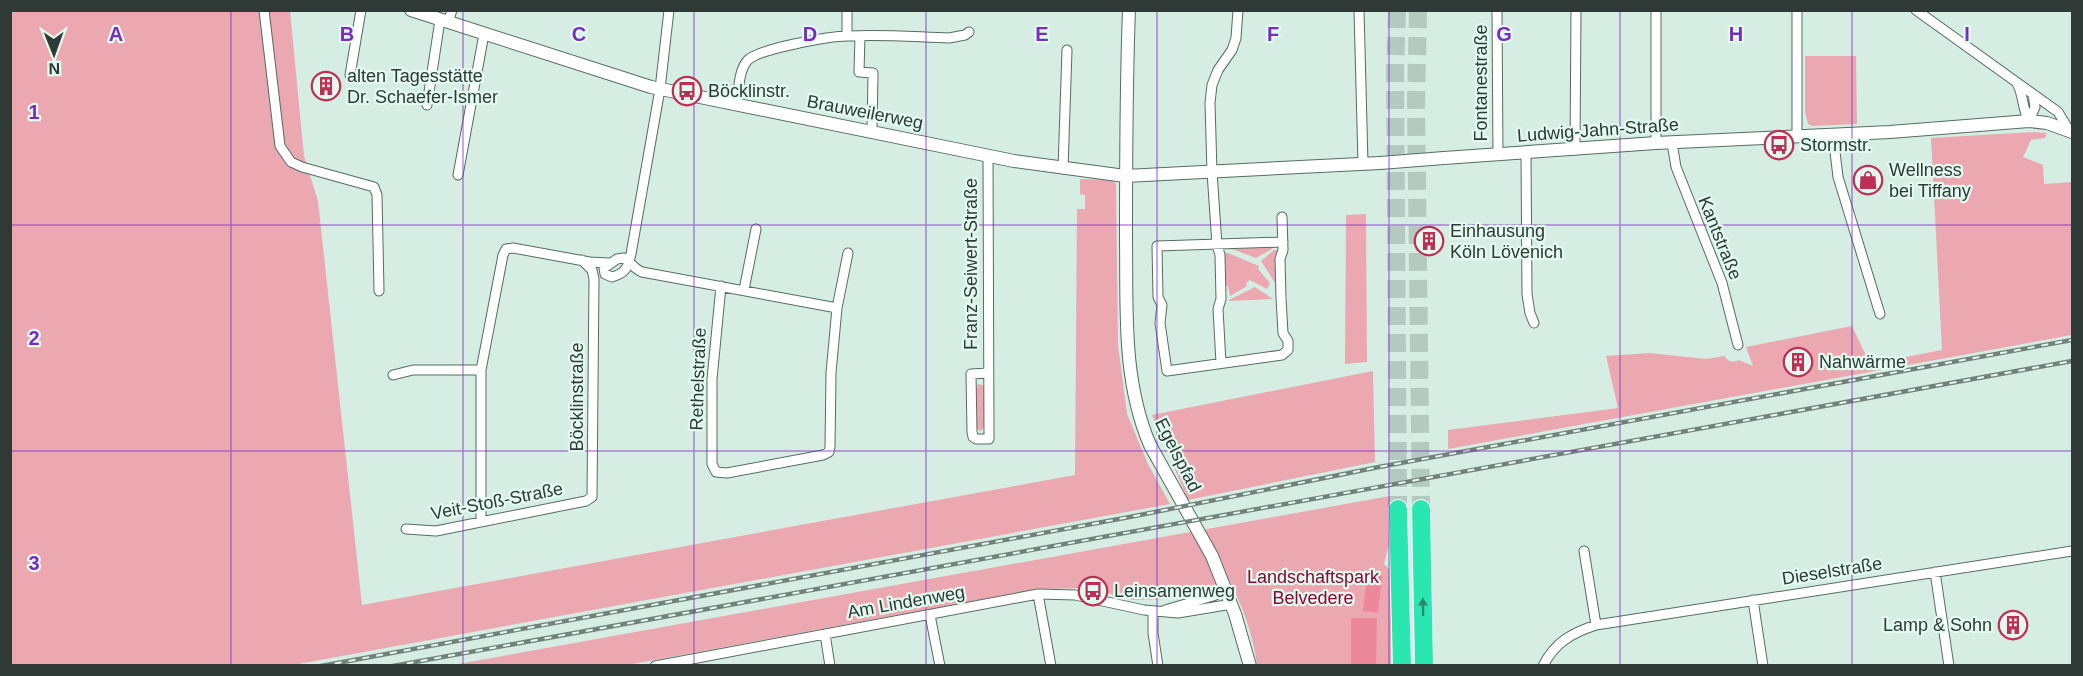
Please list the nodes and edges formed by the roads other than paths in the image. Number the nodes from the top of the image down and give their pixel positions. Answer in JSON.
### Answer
{"nodes":[{"id":1,"x":264,"y":10,"type":"edge"},
{"id":2,"x":361,"y":10,"type":"edge"},
{"id":3,"x":411,"y":10,"type":"edge"},
{"id":4,"x":669,"y":10,"type":"edge"},
{"id":5,"x":847,"y":10,"type":"edge"},
{"id":6,"x":1130,"y":10,"type":"edge"},
{"id":7,"x":1238,"y":10,"type":"edge"},
{"id":8,"x":1359,"y":10,"type":"edge"},
{"id":9,"x":1497,"y":10,"type":"edge"},
{"id":10,"x":1576,"y":10,"type":"edge"},
{"id":11,"x":1656,"y":10,"type":"edge"},
{"id":12,"x":1797,"y":10,"type":"edge"},
{"id":13,"x":1916,"y":10,"type":"edge"},
{"id":14,"x":447,"y":18,"type":"edge"},
{"id":15,"x":969,"y":32,"type":"dead end"},
{"id":16,"x":483,"y":34,"type":"junction"},
{"id":17,"x":847,"y":36,"type":"junction"},
{"id":18,"x":860,"y":36,"type":"junction"},
{"id":19,"x":1067,"y":50,"type":"dead end"},
{"id":20,"x":350,"y":75,"type":"dead end"},
{"id":21,"x":2017,"y":83,"type":"junction"},
{"id":22,"x":660,"y":89,"type":"junction"},
{"id":23,"x":2033,"y":94,"type":"junction"},
{"id":24,"x":428,"y":105,"type":"dead end"},
{"id":25,"x":736,"y":105,"type":"junction"},
{"id":26,"x":2029,"y":121,"type":"junction"},
{"id":27,"x":872,"y":131,"type":"junction"},
{"id":28,"x":2071,"y":131,"type":"edge"},
{"id":29,"x":1833,"y":135,"type":"junction"},
{"id":30,"x":1797,"y":136,"type":"junction"},
{"id":31,"x":1656,"y":143,"type":"junction"},
{"id":32,"x":1672,"y":143,"type":"junction"},
{"id":33,"x":1575,"y":150,"type":"junction"},
{"id":34,"x":1526,"y":153,"type":"junction"},
{"id":35,"x":1498,"y":155,"type":"junction"},
{"id":36,"x":988,"y":156,"type":"junction"},
{"id":37,"x":1363,"y":164,"type":"junction"},
{"id":38,"x":1063,"y":169,"type":"junction"},
{"id":39,"x":1212,"y":172,"type":"junction"},
{"id":40,"x":458,"y":175,"type":"dead end"},
{"id":41,"x":1125,"y":176,"type":"junction"},
{"id":42,"x":1282,"y":217,"type":"dead end"},
{"id":43,"x":756,"y":229,"type":"dead end"},
{"id":44,"x":634,"y":241,"type":"junction"},
{"id":45,"x":1283,"y":242,"type":"junction"},
{"id":46,"x":1217,"y":245,"type":"junction"},
{"id":47,"x":849,"y":253,"type":"dead end"},
{"id":48,"x":582,"y":261,"type":"junction"},
{"id":49,"x":610,"y":263,"type":"junction"},
{"id":50,"x":629,"y":263,"type":"junction"},
{"id":51,"x":642,"y":272,"type":"junction"},
{"id":52,"x":616,"y":275,"type":"junction"},
{"id":53,"x":594,"y":282,"type":"junction"},
{"id":54,"x":721,"y":286,"type":"junction"},
{"id":55,"x":744,"y":290,"type":"junction"},
{"id":56,"x":379,"y":291,"type":"dead end"},
{"id":57,"x":594,"y":297,"type":"junction"},
{"id":58,"x":837,"y":308,"type":"junction"},
{"id":59,"x":1880,"y":314,"type":"dead end"},
{"id":60,"x":1534,"y":323,"type":"dead end"},
{"id":61,"x":1738,"y":345,"type":"dead end"},
{"id":62,"x":1221,"y":363,"type":"junction"},
{"id":63,"x":481,"y":370,"type":"junction"},
{"id":64,"x":988,"y":373,"type":"junction"},
{"id":65,"x":393,"y":375,"type":"dead end"},
{"id":66,"x":592,"y":497,"type":"joint"},
{"id":67,"x":1421,"y":508,"type":"tunnel mouth"},
{"id":68,"x":1398,"y":509,"type":"tunnel mouth"},
{"id":69,"x":481,"y":521,"type":"junction"},
{"id":70,"x":406,"y":530,"type":"dead end"},
{"id":71,"x":1584,"y":551,"type":"dead end"},
{"id":72,"x":2073,"y":551,"type":"edge"},
{"id":73,"x":1935,"y":572,"type":"junction"},
{"id":74,"x":1226,"y":590,"type":"junction"},
{"id":75,"x":1038,"y":594,"type":"junction"},
{"id":76,"x":1753,"y":600,"type":"junction"},
{"id":77,"x":1232,"y":604,"type":"junction"},
{"id":78,"x":1158,"y":611,"type":"junction"},
{"id":79,"x":930,"y":615,"type":"junction"},
{"id":80,"x":1596,"y":625,"type":"junction"},
{"id":81,"x":825,"y":634,"type":"junction"},
{"id":82,"x":715,"y":653,"type":"junction"},
{"id":83,"x":655,"y":666,"type":"edge"},
{"id":84,"x":718,"y":666,"type":"edge"},
{"id":85,"x":830,"y":666,"type":"edge"},
{"id":86,"x":940,"y":666,"type":"edge"},
{"id":87,"x":1052,"y":666,"type":"edge"},
{"id":88,"x":1158,"y":666,"type":"edge"},
{"id":89,"x":1250,"y":666,"type":"edge"},
{"id":90,"x":1402,"y":666,"type":"edge"},
{"id":91,"x":1424,"y":666,"type":"edge"},
{"id":92,"x":1543,"y":666,"type":"edge"},
{"id":93,"x":1763,"y":666,"type":"edge"},
{"id":94,"x":1949,"y":666,"type":"edge"}],
"edges":[{"from":1,"to":56,"type":"street"},
{"from":2,"to":20,"type":"street"},
{"from":3,"to":14,"type":"street","name":"Brauweilerweg"},
{"from":4,"to":22,"type":"street"},
{"from":5,"to":17,"type":"street"},
{"from":6,"to":41,"type":"street","name":"Egelspfad"},
{"from":7,"to":39,"type":"street"},
{"from":8,"to":37,"type":"street"},
{"from":9,"to":35,"type":"street","name":"Fontanestraße"},
{"from":10,"to":33,"type":"street"},
{"from":11,"to":31,"type":"street"},
{"from":12,"to":30,"type":"street"},
{"from":13,"to":21,"type":"street"},
{"from":14,"to":16,"type":"street","name":"Brauweilerweg"},
{"from":14,"to":24,"type":"street"},
{"from":15,"to":18,"type":"street"},
{"from":16,"to":22,"type":"street","name":"Brauweilerweg"},
{"from":16,"to":40,"type":"street"},
{"from":17,"to":18,"type":"street"},
{"from":17,"to":25,"type":"street"},
{"from":18,"to":27,"type":"street"},
{"from":19,"to":38,"type":"street"},
{"from":21,"to":23,"type":"street"},
{"from":21,"to":26,"type":"street"},
{"from":22,"to":25,"type":"street","name":"Brauweilerweg"},
{"from":22,"to":44,"type":"street"},
{"from":23,"to":26,"type":"street"},
{"from":23,"to":28,"type":"street"},
{"from":25,"to":27,"type":"street","name":"Brauweilerweg"},
{"from":26,"to":28,"type":"street","name":"Ludwig-Jahn-Straße"},
{"from":26,"to":29,"type":"street","name":"Ludwig-Jahn-Straße"},
{"from":27,"to":36,"type":"street","name":"Brauweilerweg"},
{"from":29,"to":30,"type":"street","name":"Ludwig-Jahn-Straße"},
{"from":29,"to":59,"type":"street"},
{"from":30,"to":32,"type":"street","name":"Ludwig-Jahn-Straße"},
{"from":31,"to":32,"type":"street","name":"Ludwig-Jahn-Straße"},
{"from":31,"to":33,"type":"street","name":"Ludwig-Jahn-Straße"},
{"from":32,"to":61,"type":"street","name":"Kantstraße"},
{"from":33,"to":34,"type":"street","name":"Ludwig-Jahn-Straße"},
{"from":34,"to":35,"type":"street","name":"Ludwig-Jahn-Straße"},
{"from":34,"to":60,"type":"street"},
{"from":35,"to":37,"type":"street","name":"Ludwig-Jahn-Straße","bridge":true},
{"from":36,"to":38,"type":"street","name":"Brauweilerweg"},
{"from":36,"to":64,"type":"street","name":"Franz-Seiwert-Straße"},
{"from":37,"to":39,"type":"street","name":"Ludwig-Jahn-Straße"},
{"from":38,"to":41,"type":"street","name":"Brauweilerweg"},
{"from":39,"to":41,"type":"street","name":"Ludwig-Jahn-Straße"},
{"from":39,"to":46,"type":"street"},
{"from":41,"to":74,"type":"street","name":"Egelspfad"},
{"from":42,"to":45,"type":"street"},
{"from":43,"to":55,"type":"street"},
{"from":44,"to":49,"type":"street"},
{"from":44,"to":50,"type":"street"},
{"from":45,"to":46,"type":"street"},
{"from":45,"to":62,"type":"street"},
{"from":46,"to":62,"type":"street"},
{"from":46,"to":62,"type":"street"},
{"from":47,"to":58,"type":"street"},
{"from":48,"to":49,"type":"street"},
{"from":48,"to":53,"type":"street","name":"Böcklinstraße"},
{"from":48,"to":63,"type":"street"},
{"from":49,"to":50,"type":"street"},
{"from":49,"to":52,"type":"street"},
{"from":49,"to":53,"type":"street"},
{"from":50,"to":51,"type":"street"},
{"from":50,"to":52,"type":"street"},
{"from":51,"to":52,"type":"street"},
{"from":51,"to":54,"type":"street"},
{"from":52,"to":57,"type":"street"},
{"from":53,"to":57,"type":"street","name":"Böcklinstraße"},
{"from":54,"to":55,"type":"street"},
{"from":54,"to":58,"type":"street","name":"Rethelstraße"},
{"from":55,"to":58,"type":"street"},
{"from":57,"to":66,"type":"street","name":"Böcklinstraße"},
{"from":63,"to":65,"type":"street"},
{"from":63,"to":69,"type":"street"},
{"from":64,"to":64,"type":"street","name":"Franz-Seiwert-Straße"},
{"from":66,"to":69,"type":"street","name":"Veit-Stoß-Straße"},
{"from":91,"to":67,"type":"highway","one_way":true},
{"from":68,"to":90,"type":"highway"},
{"from":69,"to":70,"type":"street","name":"Veit-Stoß-Straße"},
{"from":71,"to":80,"type":"street"},
{"from":72,"to":73,"type":"street","name":"Dieselstraße"},
{"from":73,"to":76,"type":"street","name":"Dieselstraße"},
{"from":73,"to":94,"type":"street"},
{"from":74,"to":77,"type":"street","name":"Egelspfad"},
{"from":74,"to":78,"type":"street"},
{"from":75,"to":78,"type":"street","name":"Am Lindenweg"},
{"from":75,"to":79,"type":"street","name":"Am Lindenweg"},
{"from":75,"to":87,"type":"street"},
{"from":76,"to":80,"type":"street","name":"Dieselstraße"},
{"from":76,"to":93,"type":"street"},
{"from":77,"to":78,"type":"street","name":"Am Lindenweg"},
{"from":77,"to":89,"type":"street","name":"Egelspfad"},
{"from":78,"to":88,"type":"street"},
{"from":79,"to":81,"type":"street","name":"Am Lindenweg"},
{"from":79,"to":86,"type":"street"},
{"from":80,"to":92,"type":"street","name":"Dieselstraße"},
{"from":81,"to":82,"type":"street","name":"Am Lindenweg"},
{"from":81,"to":85,"type":"street"},
{"from":82,"to":83,"type":"street","name":"Am Lindenweg"},
{"from":82,"to":84,"type":"street"}]}
